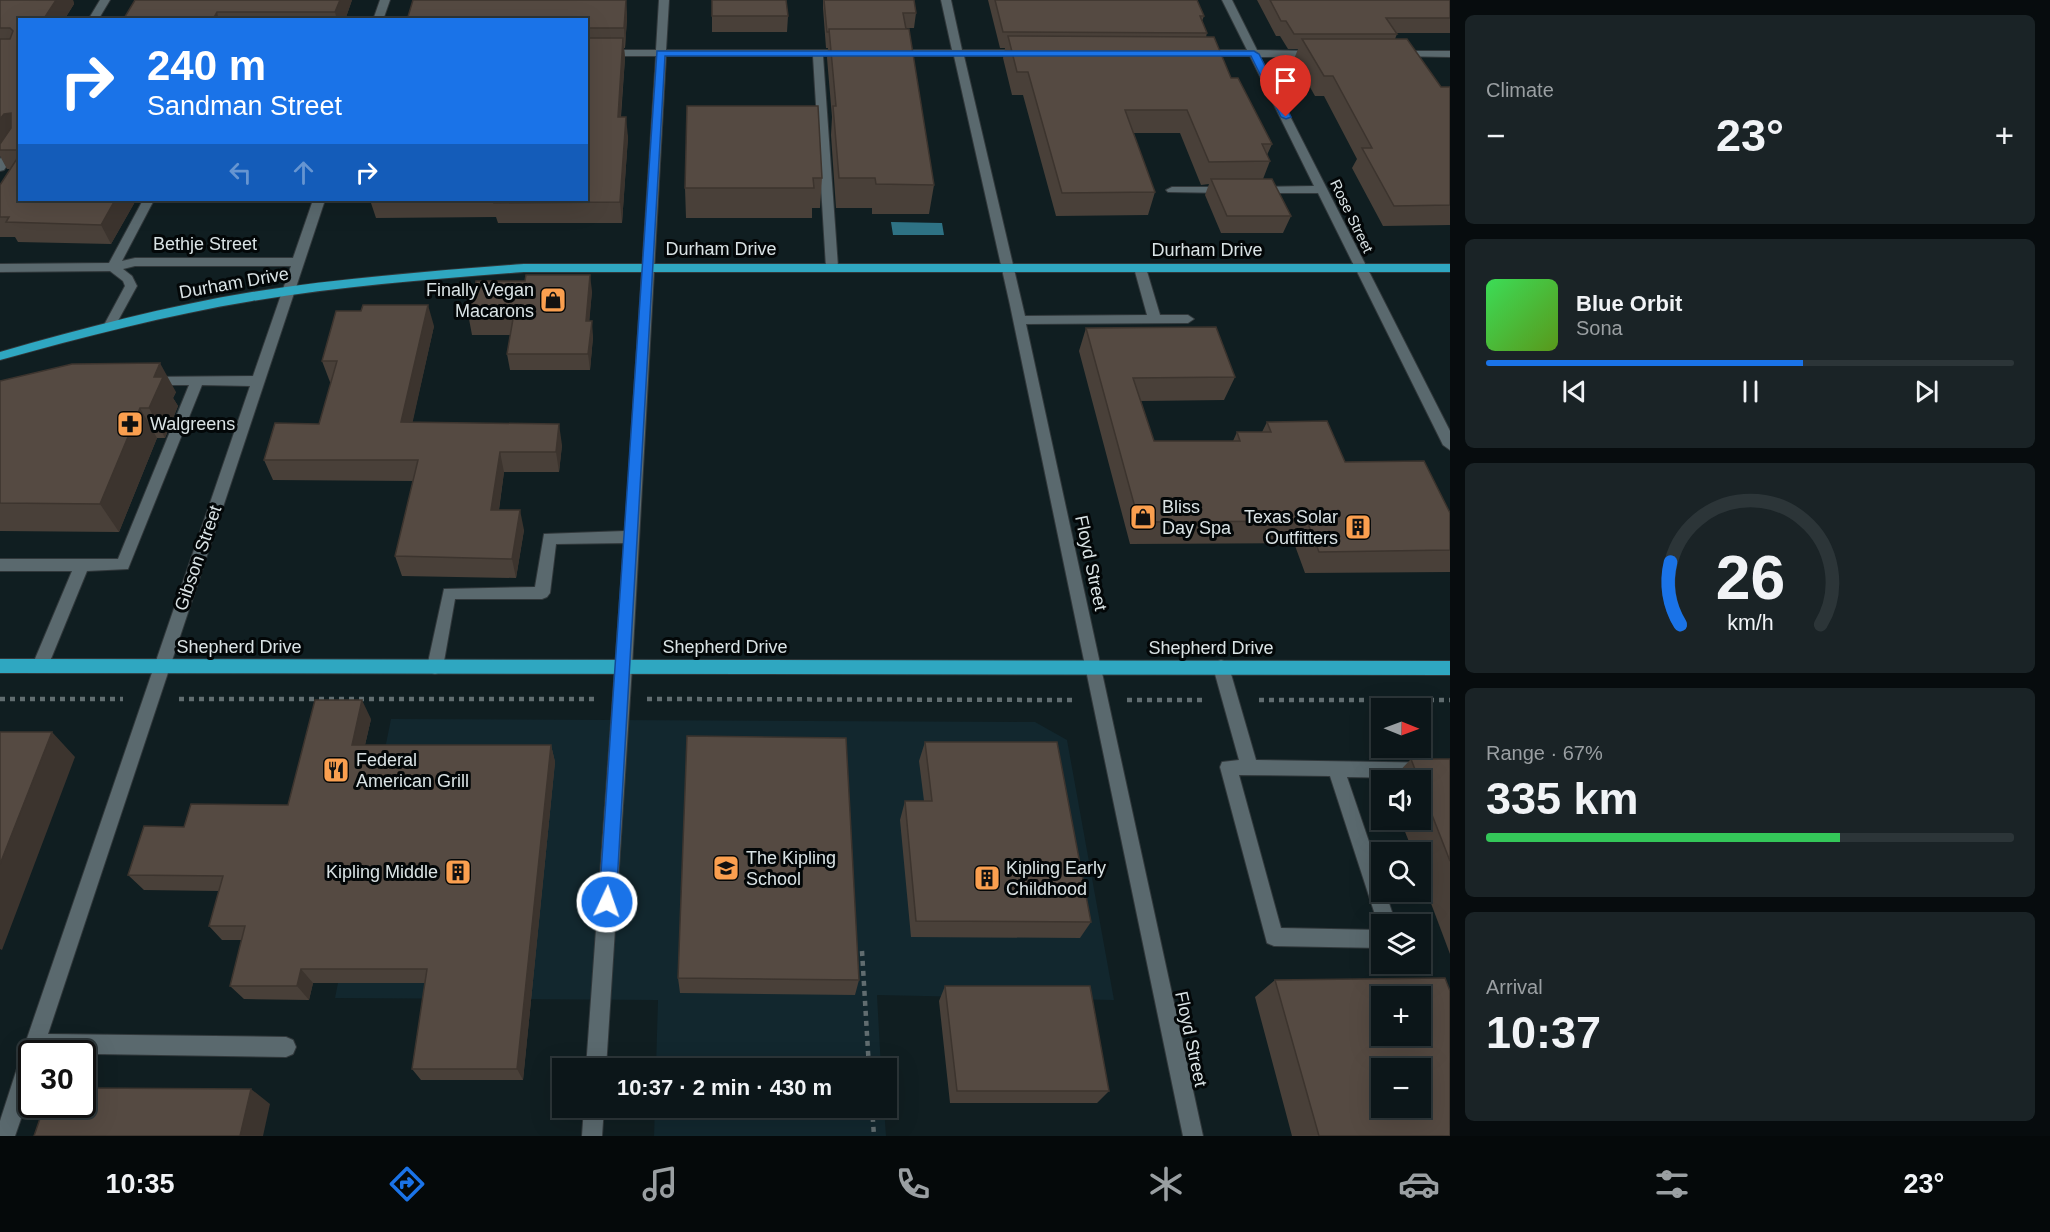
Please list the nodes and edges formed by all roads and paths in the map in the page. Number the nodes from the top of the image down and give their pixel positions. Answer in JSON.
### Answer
{"nodes":[{"id":1,"x":105,"y":0,"type":"edge"},
{"id":2,"x":384,"y":0,"type":"edge"},
{"id":3,"x":664,"y":0,"type":"edge"},
{"id":4,"x":946,"y":0,"type":"edge"},
{"id":5,"x":1227,"y":0,"type":"edge"},
{"id":6,"x":94,"y":18,"type":"edge"},
{"id":7,"x":379,"y":18,"type":"edge"},
{"id":8,"x":588,"y":53,"type":"edge"},
{"id":9,"x":661,"y":53,"type":"junction"},
{"id":10,"x":818,"y":53,"type":"junction"},
{"id":11,"x":853,"y":53,"type":"edge"},
{"id":12,"x":876,"y":53,"type":"edge"},
{"id":13,"x":958,"y":53,"type":"junction"},
{"id":14,"x":1041,"y":53,"type":"edge"},
{"id":15,"x":1195,"y":53,"type":"edge"},
{"id":16,"x":1254,"y":54,"type":"junction"},
{"id":17,"x":1326,"y":54,"type":"edge"},
{"id":18,"x":1383,"y":54,"type":"edge"},
{"id":19,"x":1450,"y":54,"type":"edge"},
{"id":20,"x":18,"y":140,"type":"edge"},
{"id":21,"x":0,"y":168,"type":"edge"},
{"id":22,"x":1322,"y":189,"type":"junction"},
{"id":23,"x":1172,"y":190,"type":"dead end"},
{"id":24,"x":147,"y":201,"type":"edge"},
{"id":25,"x":319,"y":201,"type":"edge"},
{"id":26,"x":298,"y":262,"type":"junction"},
{"id":27,"x":112,"y":267,"type":"junction"},
{"id":28,"x":646,"y":267,"type":"junction"},
{"id":29,"x":832,"y":267,"type":"junction"},
{"id":30,"x":1007,"y":267,"type":"junction"},
{"id":31,"x":1361,"y":267,"type":"junction"},
{"id":32,"x":0,"y":268,"type":"edge"},
{"id":33,"x":1140,"y":268,"type":"junction"},
{"id":34,"x":1450,"y":268,"type":"edge"},
{"id":35,"x":290,"y":290,"type":"junction"},
{"id":36,"x":1188,"y":319,"type":"dead end"},
{"id":37,"x":1019,"y":320,"type":"junction"},
{"id":38,"x":1155,"y":320,"type":"junction"},
{"id":39,"x":110,"y":325,"type":"junction"},
{"id":40,"x":0,"y":356,"type":"edge"},
{"id":41,"x":140,"y":380,"type":"edge"},
{"id":42,"x":197,"y":381,"type":"junction"},
{"id":43,"x":258,"y":381,"type":"junction"},
{"id":44,"x":1450,"y":445,"type":"edge"},
{"id":45,"x":630,"y":537,"type":"junction"},
{"id":46,"x":0,"y":565,"type":"edge"},
{"id":47,"x":82,"y":565,"type":"junction"},
{"id":48,"x":0,"y":666,"type":"edge"},
{"id":49,"x":40,"y":666,"type":"junction"},
{"id":50,"x":161,"y":666,"type":"junction"},
{"id":51,"x":435,"y":667,"type":"junction"},
{"id":52,"x":624,"y":667,"type":"junction"},
{"id":53,"x":1093,"y":667,"type":"junction"},
{"id":54,"x":1221,"y":667,"type":"junction"},
{"id":55,"x":1450,"y":668,"type":"edge"},
{"id":56,"x":0,"y":699,"type":"edge"},
{"id":57,"x":114,"y":699,"type":"dead end"},
{"id":58,"x":195,"y":699,"type":"dead end"},
{"id":59,"x":588,"y":699,"type":"dead end"},
{"id":60,"x":663,"y":699,"type":"dead end"},
{"id":61,"x":1046,"y":700,"type":"dead end"},
{"id":62,"x":1138,"y":700,"type":"dead end"},
{"id":63,"x":1231,"y":700,"type":"junction"},
{"id":64,"x":1450,"y":700,"type":"edge"},
{"id":65,"x":1250,"y":768,"type":"junction"},
{"id":66,"x":1336,"y":769,"type":"junction"},
{"id":67,"x":1450,"y":771,"type":"edge"},
{"id":68,"x":1384,"y":914,"type":"edge"},
{"id":69,"x":1371,"y":939,"type":"edge"},
{"id":70,"x":862,"y":951,"type":"dead end"},
{"id":71,"x":37,"y":1040,"type":"edge"},
{"id":72,"x":286,"y":1047,"type":"dead end"},
{"id":73,"x":96,"y":1050,"type":"edge"},
{"id":74,"x":597,"y":1058,"type":"edge"},
{"id":75,"x":868,"y":1058,"type":"edge"},
{"id":76,"x":18,"y":1097,"type":"edge"},
{"id":77,"x":593,"y":1118,"type":"edge"},
{"id":78,"x":872,"y":1118,"type":"edge"},
{"id":79,"x":5,"y":1136,"type":"edge"},
{"id":80,"x":592,"y":1136,"type":"edge"},
{"id":81,"x":873,"y":1136,"type":"edge"},
{"id":82,"x":1193,"y":1136,"type":"edge"}],
"edges":[{"from":1,"to":6,"type":"street"},
{"from":2,"to":7,"type":"street"},
{"from":3,"to":9,"type":"street"},
{"from":4,"to":13,"type":"street","name":"Floyd Street"},
{"from":5,"to":16,"type":"street","name":"Rose Street"},
{"from":8,"to":9,"type":"street"},
{"from":9,"to":10,"type":"street"},
{"from":9,"to":28,"type":"street"},
{"from":10,"to":11,"type":"street"},
{"from":10,"to":29,"type":"street"},
{"from":12,"to":13,"type":"street"},
{"from":13,"to":14,"type":"street"},
{"from":13,"to":30,"type":"street","name":"Floyd Street"},
{"from":15,"to":16,"type":"street"},
{"from":16,"to":17,"type":"street"},
{"from":16,"to":22,"type":"street","name":"Rose Street"},
{"from":18,"to":19,"type":"street"},
{"from":20,"to":21,"type":"street"},
{"from":22,"to":23,"type":"street"},
{"from":22,"to":31,"type":"street","name":"Rose Street"},
{"from":24,"to":27,"type":"street"},
{"from":25,"to":26,"type":"street","name":"Gibson Street"},
{"from":26,"to":27,"type":"street","name":"Bethje Street"},
{"from":26,"to":35,"type":"street","name":"Gibson Street"},
{"from":27,"to":32,"type":"street","name":"Bethje Street"},
{"from":27,"to":39,"type":"street"},
{"from":28,"to":29,"type":"main road","name":"Durham Drive"},
{"from":28,"to":35,"type":"main road","name":"Durham Drive"},
{"from":28,"to":45,"type":"street"},
{"from":29,"to":30,"type":"main road","name":"Durham Drive"},
{"from":30,"to":33,"type":"main road","name":"Durham Drive"},
{"from":30,"to":37,"type":"street","name":"Floyd Street"},
{"from":31,"to":33,"type":"main road","name":"Durham Drive"},
{"from":31,"to":34,"type":"main road","name":"Durham Drive"},
{"from":31,"to":44,"type":"street","name":"Rose Street"},
{"from":33,"to":38,"type":"street"},
{"from":35,"to":39,"type":"main road","name":"Durham Drive"},
{"from":35,"to":43,"type":"street","name":"Gibson Street"},
{"from":36,"to":38,"type":"street"},
{"from":37,"to":38,"type":"street"},
{"from":37,"to":53,"type":"street","name":"Floyd Street"},
{"from":39,"to":40,"type":"main road","name":"Durham Drive"},
{"from":41,"to":42,"type":"street"},
{"from":42,"to":43,"type":"street"},
{"from":42,"to":47,"type":"street"},
{"from":43,"to":50,"type":"street","name":"Gibson Street"},
{"from":45,"to":51,"type":"street"},
{"from":45,"to":52,"type":"street"},
{"from":46,"to":47,"type":"street"},
{"from":47,"to":49,"type":"street"},
{"from":48,"to":49,"type":"main road","name":"Shepherd Drive"},
{"from":49,"to":50,"type":"main road","name":"Shepherd Drive"},
{"from":50,"to":51,"type":"main road","name":"Shepherd Drive"},
{"from":50,"to":71,"type":"street","name":"Gibson Street"},
{"from":51,"to":52,"type":"main road","name":"Shepherd Drive"},
{"from":52,"to":53,"type":"main road","name":"Shepherd Drive"},
{"from":52,"to":74,"type":"street"},
{"from":53,"to":54,"type":"main road","name":"Shepherd Drive"},
{"from":53,"to":82,"type":"street","name":"Floyd Street"},
{"from":54,"to":55,"type":"main road","name":"Shepherd Drive"},
{"from":54,"to":63,"type":"street"},
{"from":56,"to":57,"type":"path"},
{"from":58,"to":59,"type":"path"},
{"from":60,"to":61,"type":"path"},
{"from":62,"to":63,"type":"path"},
{"from":63,"to":64,"type":"path"},
{"from":63,"to":65,"type":"street"},
{"from":65,"to":66,"type":"street"},
{"from":65,"to":69,"type":"street"},
{"from":66,"to":67,"type":"street"},
{"from":66,"to":68,"type":"street"},
{"from":70,"to":75,"type":"path"},
{"from":72,"to":73,"type":"street"},
{"from":76,"to":79,"type":"street","name":"Gibson Street"},
{"from":77,"to":80,"type":"street"},
{"from":78,"to":81,"type":"path"}]}
